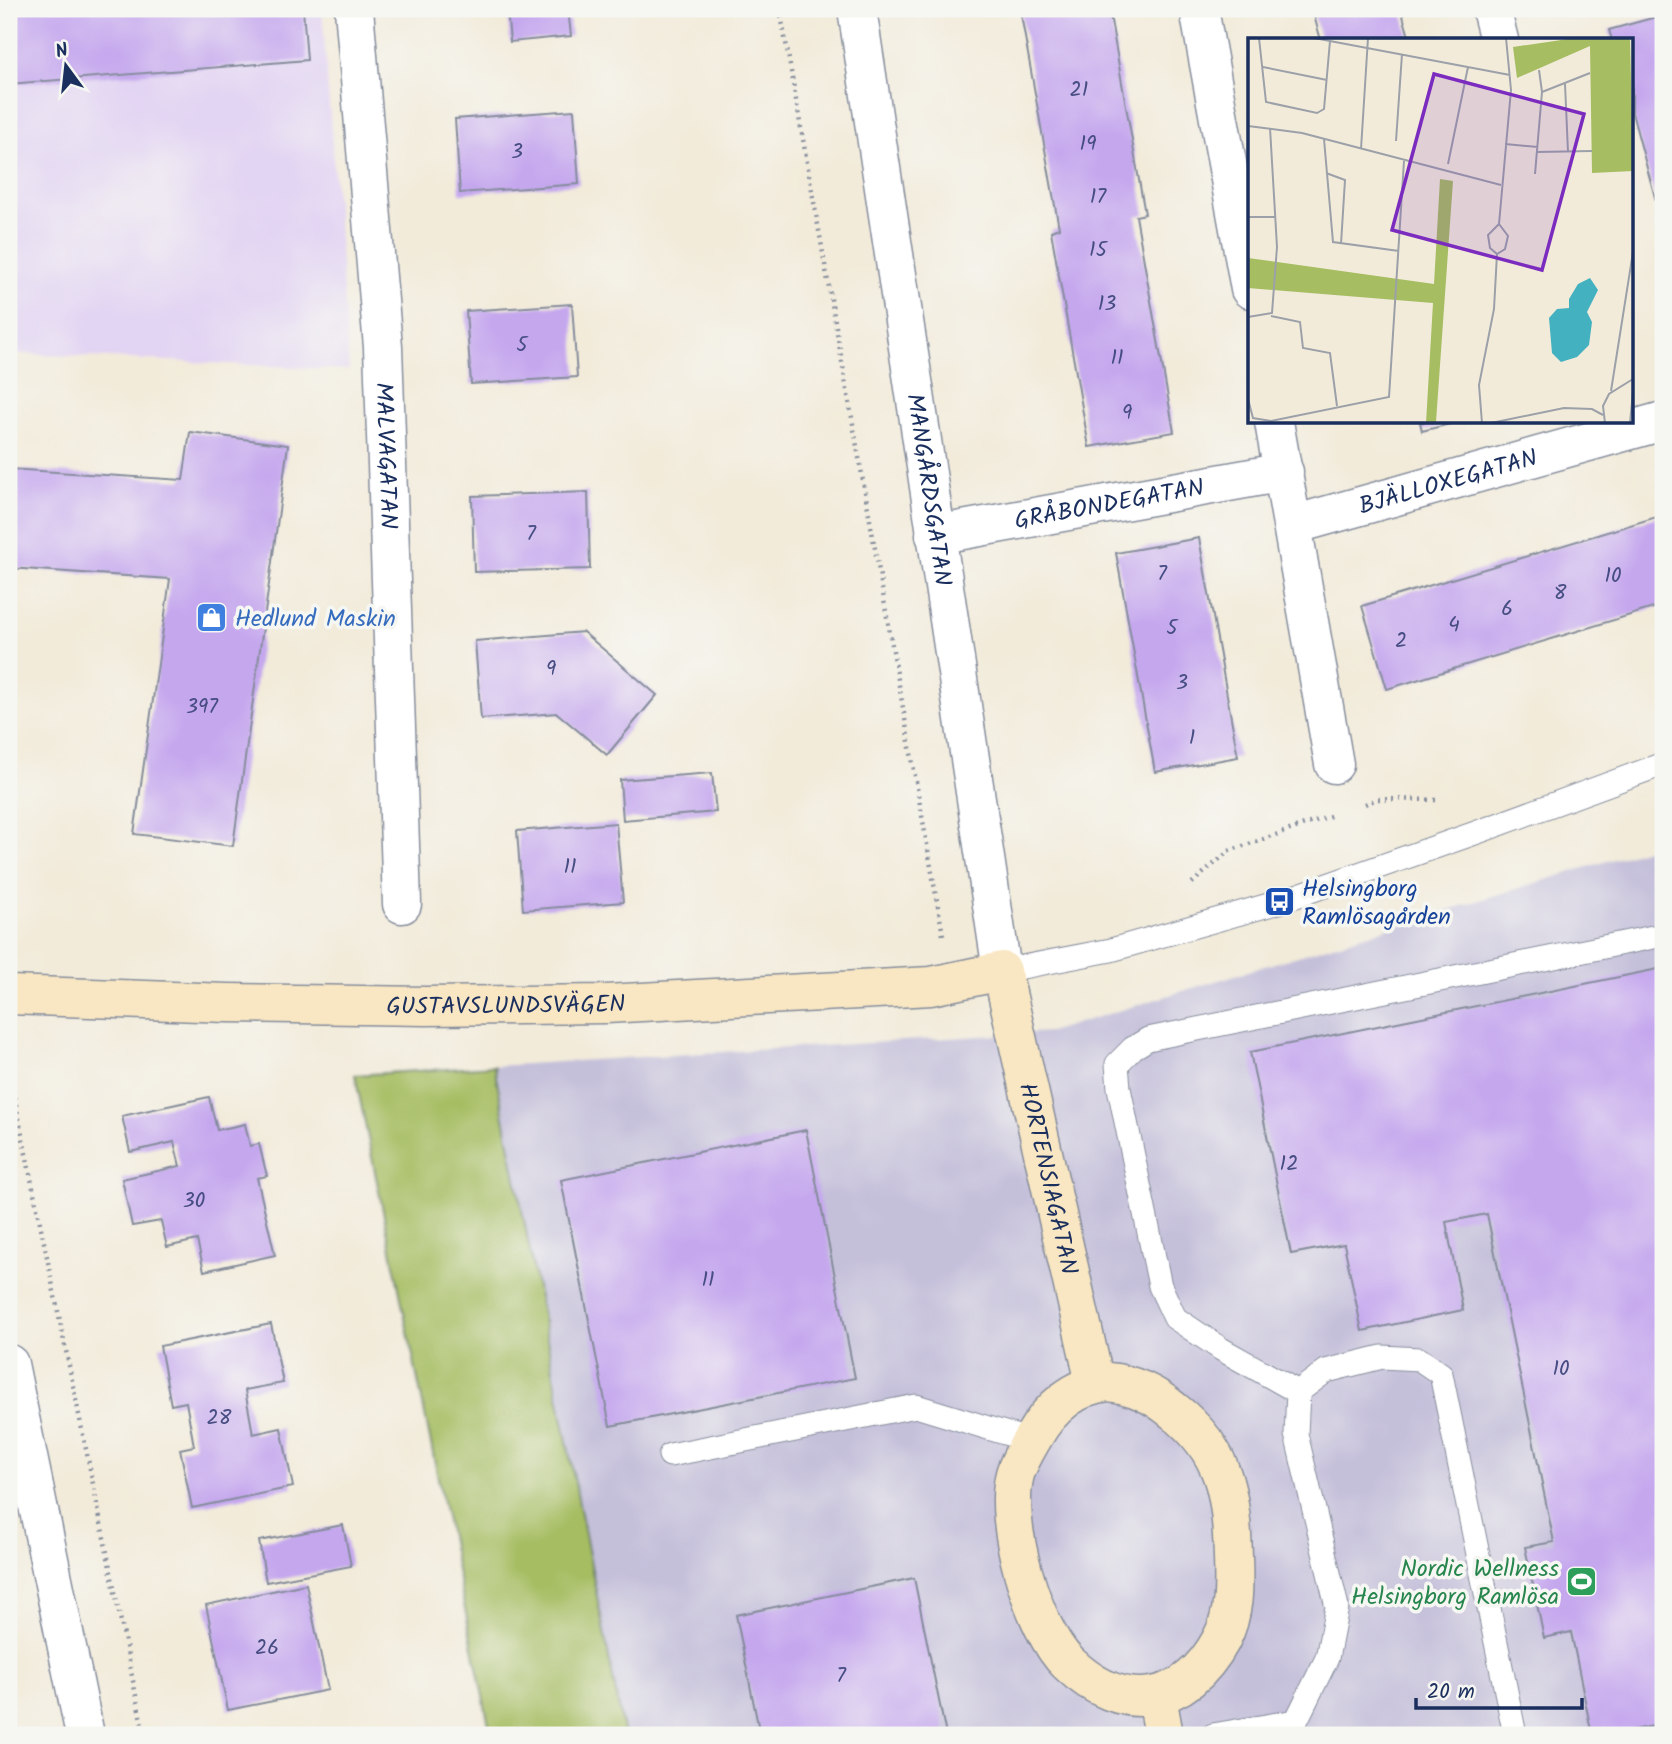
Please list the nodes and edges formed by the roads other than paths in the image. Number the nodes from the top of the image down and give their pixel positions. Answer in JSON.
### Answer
{"nodes":[{"id":1,"x":354,"y":9,"type":"edge"},
{"id":2,"x":857,"y":9,"type":"edge"},
{"id":3,"x":1199,"y":9,"type":"edge"},
{"id":4,"x":1491,"y":9,"type":"edge"},
{"id":5,"x":1498,"y":38,"type":"edge"},
{"id":6,"x":1248,"y":278,"type":"edge"},
{"id":7,"x":1663,"y":421,"type":"edge"},
{"id":8,"x":1274,"y":424,"type":"edge"},
{"id":9,"x":1603,"y":430,"type":"edge"},
{"id":10,"x":1283,"y":472,"type":"junction"},
{"id":11,"x":1293,"y":525,"type":"junction"},
{"id":12,"x":935,"y":535,"type":"junction"},
{"id":13,"x":1334,"y":764,"type":"dead end"},
{"id":14,"x":1663,"y":764,"type":"edge"},
{"id":15,"x":402,"y":904,"type":"dead end"},
{"id":16,"x":1663,"y":935,"type":"edge"},
{"id":17,"x":1002,"y":971,"type":"junction"},
{"id":18,"x":9,"y":995,"type":"edge"},
{"id":19,"x":9,"y":1364,"type":"edge"},
{"id":20,"x":1095,"y":1383,"type":"junction"},
{"id":21,"x":1298,"y":1392,"type":"junction"},
{"id":22,"x":1031,"y":1441,"type":"junction"},
{"id":23,"x":670,"y":1455,"type":"dead end"},
{"id":24,"x":1157,"y":1697,"type":"junction"},
{"id":25,"x":1302,"y":1728,"type":"edge"},
{"id":26,"x":85,"y":1735,"type":"edge"},
{"id":27,"x":1164,"y":1735,"type":"edge"},
{"id":28,"x":1213,"y":1735,"type":"edge"},
{"id":29,"x":1515,"y":1735,"type":"edge"}],
"edges":[{"from":1,"to":15,"type":"street","name":"MALVAGATAN"},
{"from":2,"to":12,"type":"street","name":"MANGÅRDSGATAN"},
{"from":3,"to":6,"type":"street"},
{"from":4,"to":5,"type":"street"},
{"from":7,"to":9,"type":"street","name":"BJÄLLOXEGATAN"},
{"from":8,"to":10,"type":"street"},
{"from":9,"to":11,"type":"street","name":"BJÄLLOXEGATAN"},
{"from":10,"to":11,"type":"street"},
{"from":10,"to":12,"type":"street","name":"GRÅBONDEGATAN"},
{"from":11,"to":13,"type":"street"},
{"from":12,"to":17,"type":"street","name":"MANGÅRDSGATAN"},
{"from":14,"to":17,"type":"lane"},
{"from":16,"to":21,"type":"lane"},
{"from":17,"to":18,"type":"street","name":"GUSTAVSLUNDSVÄGEN"},
{"from":17,"to":20,"type":"street","name":"HORTENSIAGATAN"},
{"from":19,"to":26,"type":"street"},
{"from":20,"to":22,"type":"street"},
{"from":20,"to":24,"type":"street"},
{"from":21,"to":25,"type":"lane"},
{"from":21,"to":29,"type":"lane"},
{"from":22,"to":23,"type":"lane"},
{"from":22,"to":24,"type":"street"},
{"from":24,"to":27,"type":"street"},
{"from":25,"to":28,"type":"lane"}]}
